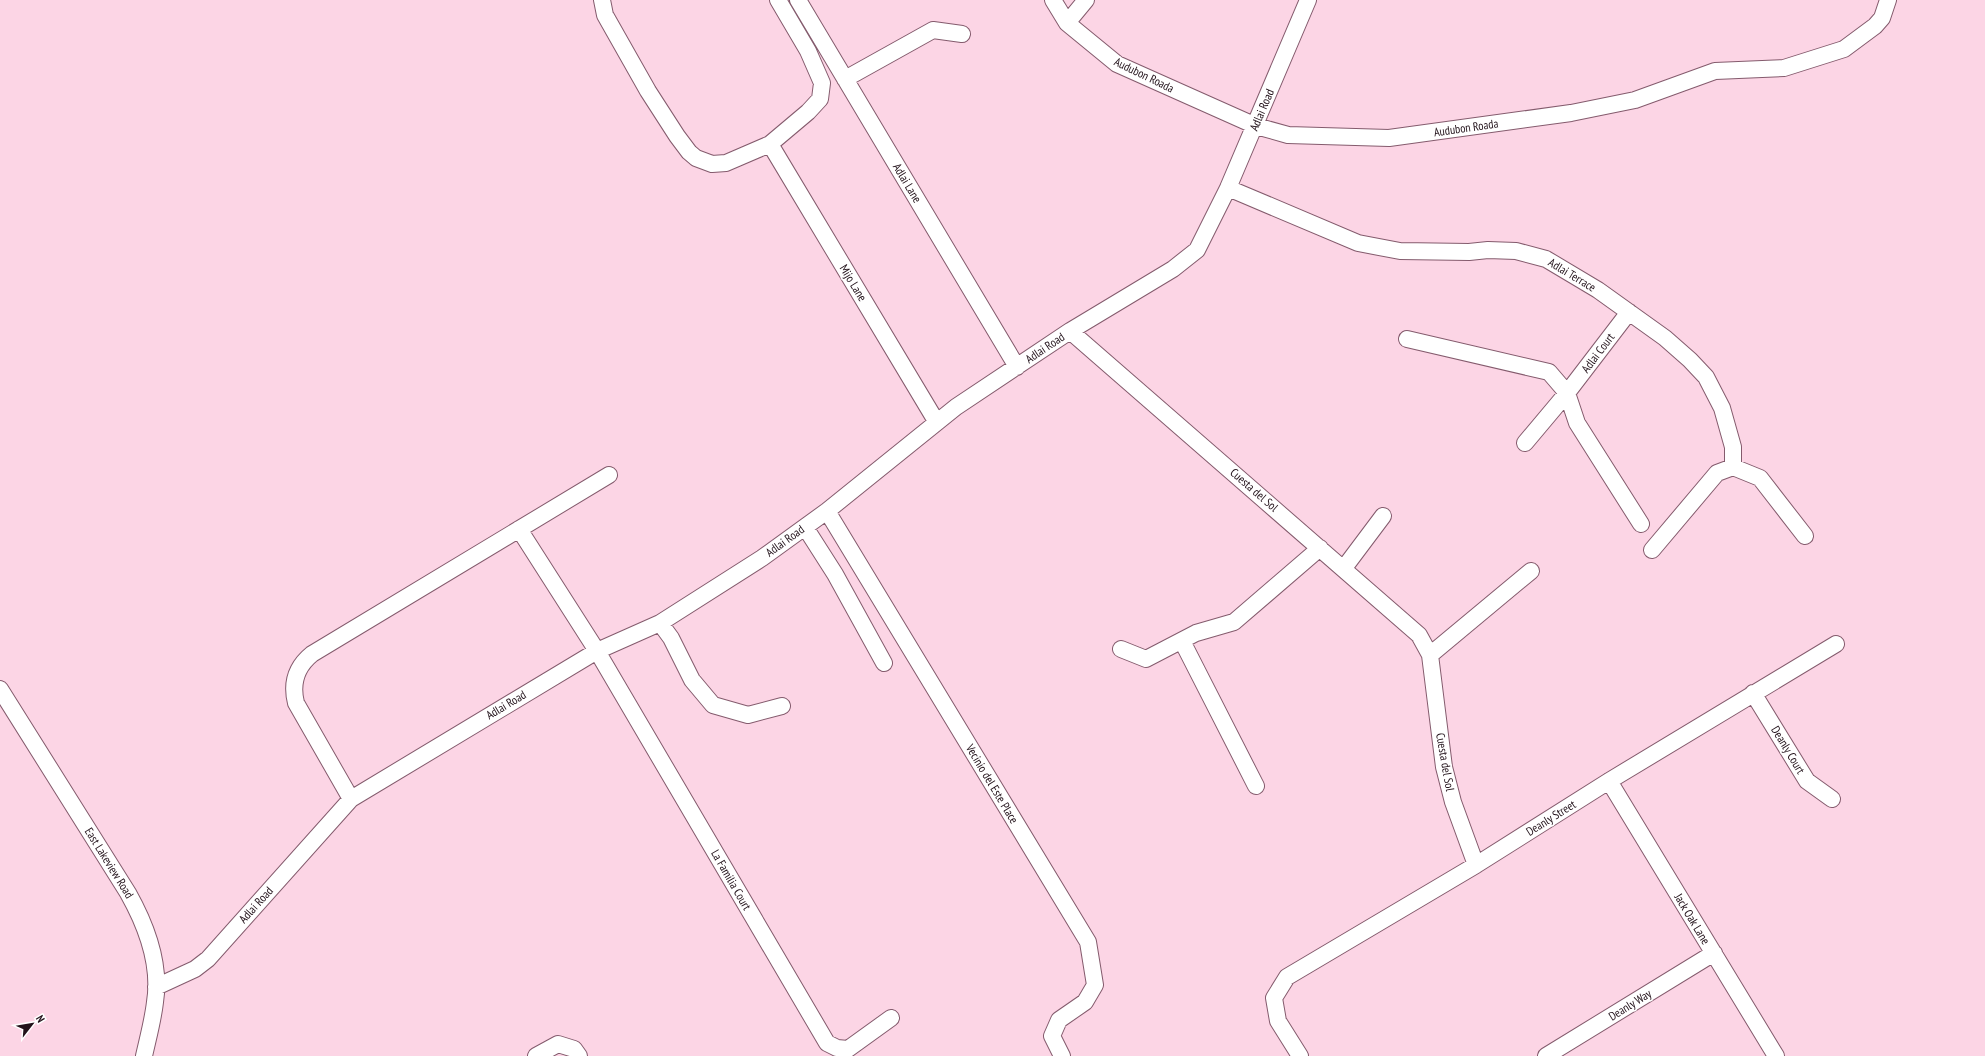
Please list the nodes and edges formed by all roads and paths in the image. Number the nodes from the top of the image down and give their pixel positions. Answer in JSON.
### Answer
{"nodes":[{"id":1,"x":602,"y":0,"type":"edge"},
{"id":2,"x":778,"y":0,"type":"edge"},
{"id":3,"x":798,"y":0,"type":"edge"},
{"id":4,"x":1053,"y":0,"type":"edge"},
{"id":5,"x":1086,"y":0,"type":"edge"},
{"id":6,"x":1308,"y":0,"type":"edge"},
{"id":7,"x":1888,"y":0,"type":"edge"},
{"id":8,"x":1067,"y":23,"type":"junction"},
{"id":9,"x":962,"y":34,"type":"dead end"},
{"id":10,"x":845,"y":79,"type":"junction"},
{"id":11,"x":1256,"y":126,"type":"junction"},
{"id":12,"x":770,"y":144,"type":"junction"},
{"id":13,"x":1228,"y":188,"type":"junction"},
{"id":14,"x":1629,"y":312,"type":"junction"},
{"id":15,"x":1070,"y":331,"type":"junction"},
{"id":16,"x":1408,"y":339,"type":"dead end"},
{"id":17,"x":1017,"y":367,"type":"junction"},
{"id":18,"x":1567,"y":393,"type":"junction"},
{"id":19,"x":936,"y":421,"type":"junction"},
{"id":20,"x":1525,"y":443,"type":"dead end"},
{"id":21,"x":1733,"y":467,"type":"junction"},
{"id":22,"x":609,"y":475,"type":"dead end"},
{"id":23,"x":827,"y":511,"type":"junction"},
{"id":24,"x":1383,"y":516,"type":"dead end"},
{"id":25,"x":1641,"y":524,"type":"dead end"},
{"id":26,"x":805,"y":527,"type":"junction"},
{"id":27,"x":519,"y":530,"type":"junction"},
{"id":28,"x":1805,"y":536,"type":"dead end"},
{"id":29,"x":1320,"y":548,"type":"junction"},
{"id":30,"x":1652,"y":550,"type":"dead end"},
{"id":31,"x":1344,"y":568,"type":"junction"},
{"id":32,"x":1531,"y":571,"type":"dead end"},
{"id":33,"x":660,"y":623,"type":"junction"},
{"id":34,"x":1182,"y":641,"type":"junction"},
{"id":35,"x":1836,"y":644,"type":"dead end"},
{"id":36,"x":1121,"y":649,"type":"dead end"},
{"id":37,"x":597,"y":651,"type":"junction"},
{"id":38,"x":1430,"y":655,"type":"junction"},
{"id":39,"x":884,"y":663,"type":"dead end"},
{"id":40,"x":0,"y":689,"type":"edge"},
{"id":41,"x":1753,"y":693,"type":"junction"},
{"id":42,"x":782,"y":706,"type":"dead end"},
{"id":43,"x":1609,"y":781,"type":"junction"},
{"id":44,"x":1256,"y":786,"type":"dead end"},
{"id":45,"x":351,"y":799,"type":"junction"},
{"id":46,"x":1832,"y":799,"type":"dead end"},
{"id":47,"x":1476,"y":865,"type":"junction"},
{"id":48,"x":1714,"y":954,"type":"junction"},
{"id":49,"x":156,"y":987,"type":"junction"},
{"id":50,"x":892,"y":1018,"type":"dead end"},
{"id":51,"x":144,"y":1056,"type":"edge"},
{"id":52,"x":536,"y":1056,"type":"edge"},
{"id":53,"x":579,"y":1056,"type":"edge"},
{"id":54,"x":1062,"y":1056,"type":"edge"},
{"id":55,"x":1300,"y":1056,"type":"edge"},
{"id":56,"x":1546,"y":1056,"type":"edge"},
{"id":57,"x":1776,"y":1056,"type":"edge"}],
"edges":[{"from":1,"to":12,"type":"street"},
{"from":2,"to":12,"type":"street"},
{"from":3,"to":10,"type":"street","name":"Adlai Lane"},
{"from":4,"to":8,"type":"street","name":"Audubon Roada"},
{"from":5,"to":8,"type":"street"},
{"from":6,"to":11,"type":"street","name":"Adlai Road"},
{"from":7,"to":11,"type":"street","name":"Audubon Roada"},
{"from":8,"to":11,"type":"street","name":"Audubon Roada"},
{"from":9,"to":10,"type":"street"},
{"from":10,"to":17,"type":"street","name":"Adlai Lane"},
{"from":11,"to":13,"type":"street","name":"Adlai Road"},
{"from":12,"to":19,"type":"street","name":"Mijo Lane"},
{"from":13,"to":14,"type":"street","name":"Adlai Terrace"},
{"from":13,"to":15,"type":"street","name":"Adlai Road"},
{"from":14,"to":18,"type":"street","name":"Adlai Court"},
{"from":14,"to":21,"type":"street","name":"Adlai Terrace"},
{"from":15,"to":17,"type":"street","name":"Adlai Road"},
{"from":15,"to":29,"type":"street","name":"Cuesta del Sol"},
{"from":16,"to":18,"type":"street"},
{"from":17,"to":19,"type":"street","name":"Adlai Road"},
{"from":18,"to":20,"type":"street","name":"Adlai Court"},
{"from":18,"to":25,"type":"street"},
{"from":19,"to":23,"type":"street","name":"Adlai Road"},
{"from":21,"to":28,"type":"street"},
{"from":21,"to":30,"type":"street"},
{"from":22,"to":27,"type":"street"},
{"from":23,"to":26,"type":"street","name":"Adlai Road"},
{"from":23,"to":54,"type":"street","name":"Vecinio del Este Place"},
{"from":24,"to":31,"type":"street"},
{"from":26,"to":33,"type":"street","name":"Adlai Road"},
{"from":26,"to":39,"type":"street"},
{"from":27,"to":37,"type":"street"},
{"from":27,"to":45,"type":"street"},
{"from":29,"to":31,"type":"street","name":"Cuesta del Sol"},
{"from":29,"to":34,"type":"street"},
{"from":31,"to":38,"type":"street","name":"Cuesta del Sol"},
{"from":32,"to":38,"type":"street"},
{"from":33,"to":37,"type":"street","name":"Adlai Road"},
{"from":33,"to":42,"type":"street"},
{"from":34,"to":36,"type":"street"},
{"from":34,"to":44,"type":"street"},
{"from":35,"to":41,"type":"street","name":"Deanly Street"},
{"from":37,"to":45,"type":"street","name":"Adlai Road"},
{"from":37,"to":50,"type":"street","name":"La Familia Court"},
{"from":38,"to":47,"type":"street","name":"Cuesta del Sol"},
{"from":40,"to":49,"type":"street","name":"East Lakeview Road"},
{"from":41,"to":43,"type":"street","name":"Deanly Street"},
{"from":41,"to":46,"type":"street","name":"Deanly Court"},
{"from":43,"to":47,"type":"street","name":"Deanly Street"},
{"from":43,"to":48,"type":"street","name":"Jack Oak Lane"},
{"from":45,"to":49,"type":"street","name":"Adlai Road"},
{"from":47,"to":55,"type":"street","name":"Deanly Street"},
{"from":48,"to":56,"type":"street","name":"Deanly Way"},
{"from":48,"to":57,"type":"street","name":"Jack Oak Lane"},
{"from":49,"to":51,"type":"street","name":"East Lakeview Road"},
{"from":52,"to":53,"type":"street"}]}
